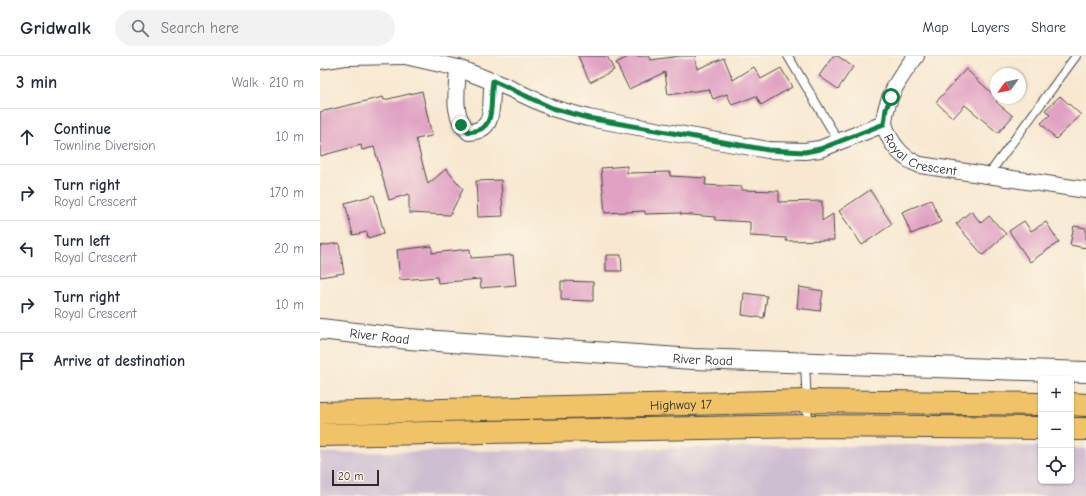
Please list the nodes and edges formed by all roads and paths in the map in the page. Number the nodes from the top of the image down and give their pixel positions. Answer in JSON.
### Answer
{"nodes":[{"id":1,"x":405,"y":56,"type":"edge"},
{"id":2,"x":788,"y":56,"type":"edge"},
{"id":3,"x":916,"y":56,"type":"edge"},
{"id":4,"x":1076,"y":56,"type":"edge"},
{"id":5,"x":320,"y":61,"type":"edge"},
{"id":6,"x":458,"y":68,"type":"junction"},
{"id":7,"x":493,"y":81,"type":"junction"},
{"id":8,"x":884,"y":124,"type":"junction"},
{"id":9,"x":839,"y":142,"type":"junction"},
{"id":10,"x":989,"y":174,"type":"junction"},
{"id":11,"x":1086,"y":190,"type":"edge"},
{"id":12,"x":320,"y":329,"type":"edge"},
{"id":13,"x":805,"y":364,"type":"junction"},
{"id":14,"x":1086,"y":372,"type":"edge"},
{"id":15,"x":807,"y":402,"type":"junction"},
{"id":16,"x":1038,"y":404,"type":"edge"},
{"id":17,"x":1074,"y":404,"type":"edge"},
{"id":18,"x":1086,"y":405,"type":"edge"},
{"id":19,"x":320,"y":413,"type":"edge"},
{"id":20,"x":808,"y":426,"type":"junction"},
{"id":21,"x":1038,"y":428,"type":"edge"},
{"id":22,"x":1074,"y":429,"type":"edge"},
{"id":23,"x":1086,"y":429,"type":"edge"},
{"id":24,"x":320,"y":435,"type":"edge"}],
"edges":[{"from":1,"to":5,"type":"street","name":"Royal Crescent"},
{"from":1,"to":6,"type":"street","name":"Royal Crescent"},
{"from":2,"to":9,"type":"lane"},
{"from":3,"to":8,"type":"street"},
{"from":4,"to":10,"type":"lane"},
{"from":6,"to":7,"type":"street","name":"Royal Crescent"},
{"from":6,"to":7,"type":"street"},
{"from":7,"to":9,"type":"street","name":"Royal Crescent"},
{"from":8,"to":9,"type":"street","name":"Royal Crescent"},
{"from":8,"to":10,"type":"street","name":"Royal Crescent"},
{"from":10,"to":11,"type":"street","name":"Royal Crescent"},
{"from":12,"to":13,"type":"street","name":"River Road"},
{"from":13,"to":14,"type":"street","name":"River Road"},
{"from":13,"to":15,"type":"lane"},
{"from":15,"to":16,"type":"highway","name":"Highway 17"},
{"from":15,"to":19,"type":"highway","name":"Highway 17"},
{"from":15,"to":20,"type":"lane"},
{"from":17,"to":18,"type":"highway"},
{"from":20,"to":21,"type":"highway","name":"Highway 17"},
{"from":20,"to":24,"type":"highway","name":"Highway 17"},
{"from":22,"to":23,"type":"highway"}]}
